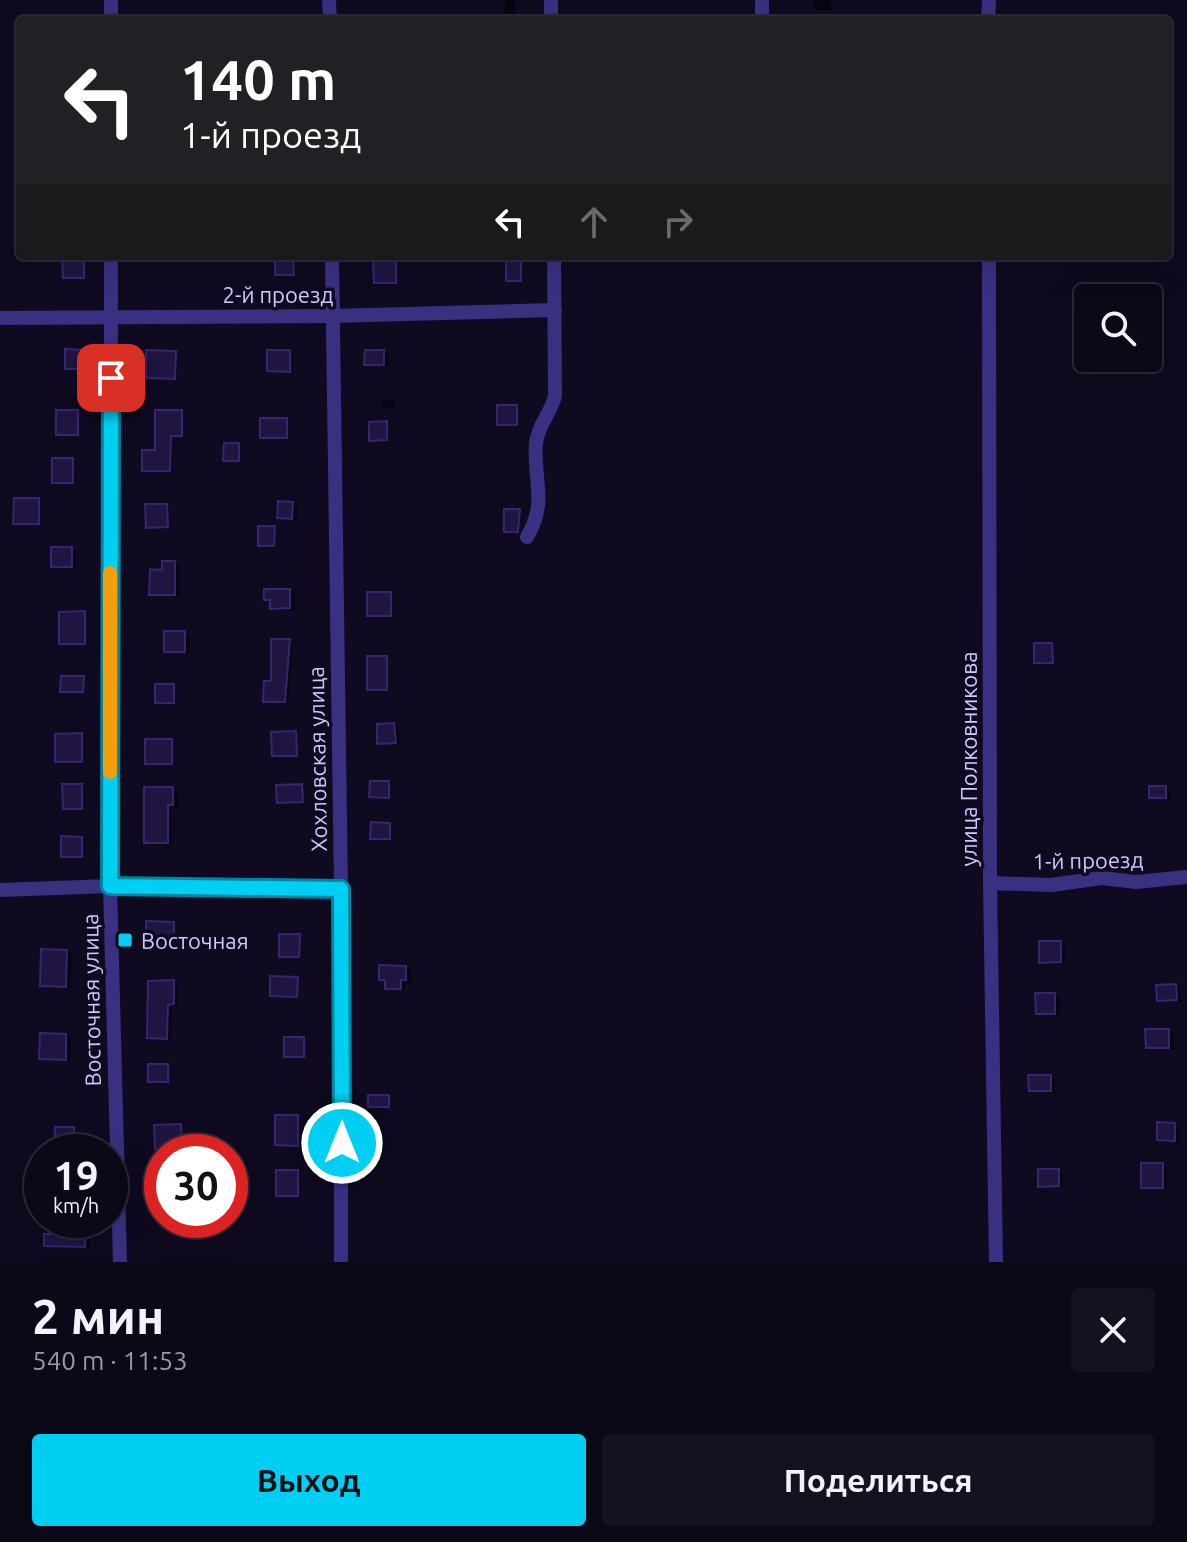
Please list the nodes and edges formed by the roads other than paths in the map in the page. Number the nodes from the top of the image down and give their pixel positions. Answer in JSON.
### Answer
{"nodes":[{"id":1,"x":111,"y":260,"type":"edge"},
{"id":2,"x":332,"y":260,"type":"edge"},
{"id":3,"x":554,"y":260,"type":"edge"},
{"id":4,"x":989,"y":260,"type":"edge"},
{"id":5,"x":555,"y":310,"type":"junction"},
{"id":6,"x":111,"y":314,"type":"junction"},
{"id":7,"x":332,"y":316,"type":"junction"},
{"id":8,"x":0,"y":318,"type":"edge"},
{"id":9,"x":527,"y":537,"type":"dead end"},
{"id":10,"x":1187,"y":877,"type":"edge"},
{"id":11,"x":990,"y":883,"type":"junction"},
{"id":12,"x":110,"y":886,"type":"junction"},
{"id":13,"x":341,"y":889,"type":"junction"},
{"id":14,"x":0,"y":890,"type":"edge"},
{"id":15,"x":120,"y":1262,"type":"edge"},
{"id":16,"x":341,"y":1262,"type":"edge"},
{"id":17,"x":996,"y":1262,"type":"edge"}],
"edges":[{"from":1,"to":6,"type":"street","name":"Восточная улица"},
{"from":2,"to":7,"type":"street","name":"Хохловская улица"},
{"from":3,"to":5,"type":"street"},
{"from":4,"to":11,"type":"street","name":"улица Полковникова"},
{"from":5,"to":7,"type":"street","name":"2-й проезд"},
{"from":5,"to":9,"type":"street"},
{"from":6,"to":7,"type":"street","name":"2-й проезд"},
{"from":6,"to":8,"type":"street","name":"2-й проезд"},
{"from":6,"to":12,"type":"street","name":"Восточная улица"},
{"from":7,"to":13,"type":"street","name":"Хохловская улица"},
{"from":10,"to":11,"type":"street","name":"1-й проезд"},
{"from":11,"to":17,"type":"street","name":"улица Полковникова"},
{"from":12,"to":13,"type":"street"},
{"from":12,"to":14,"type":"street"},
{"from":12,"to":15,"type":"street","name":"Восточная улица"},
{"from":13,"to":16,"type":"street","name":"Хохловская улица"}]}
